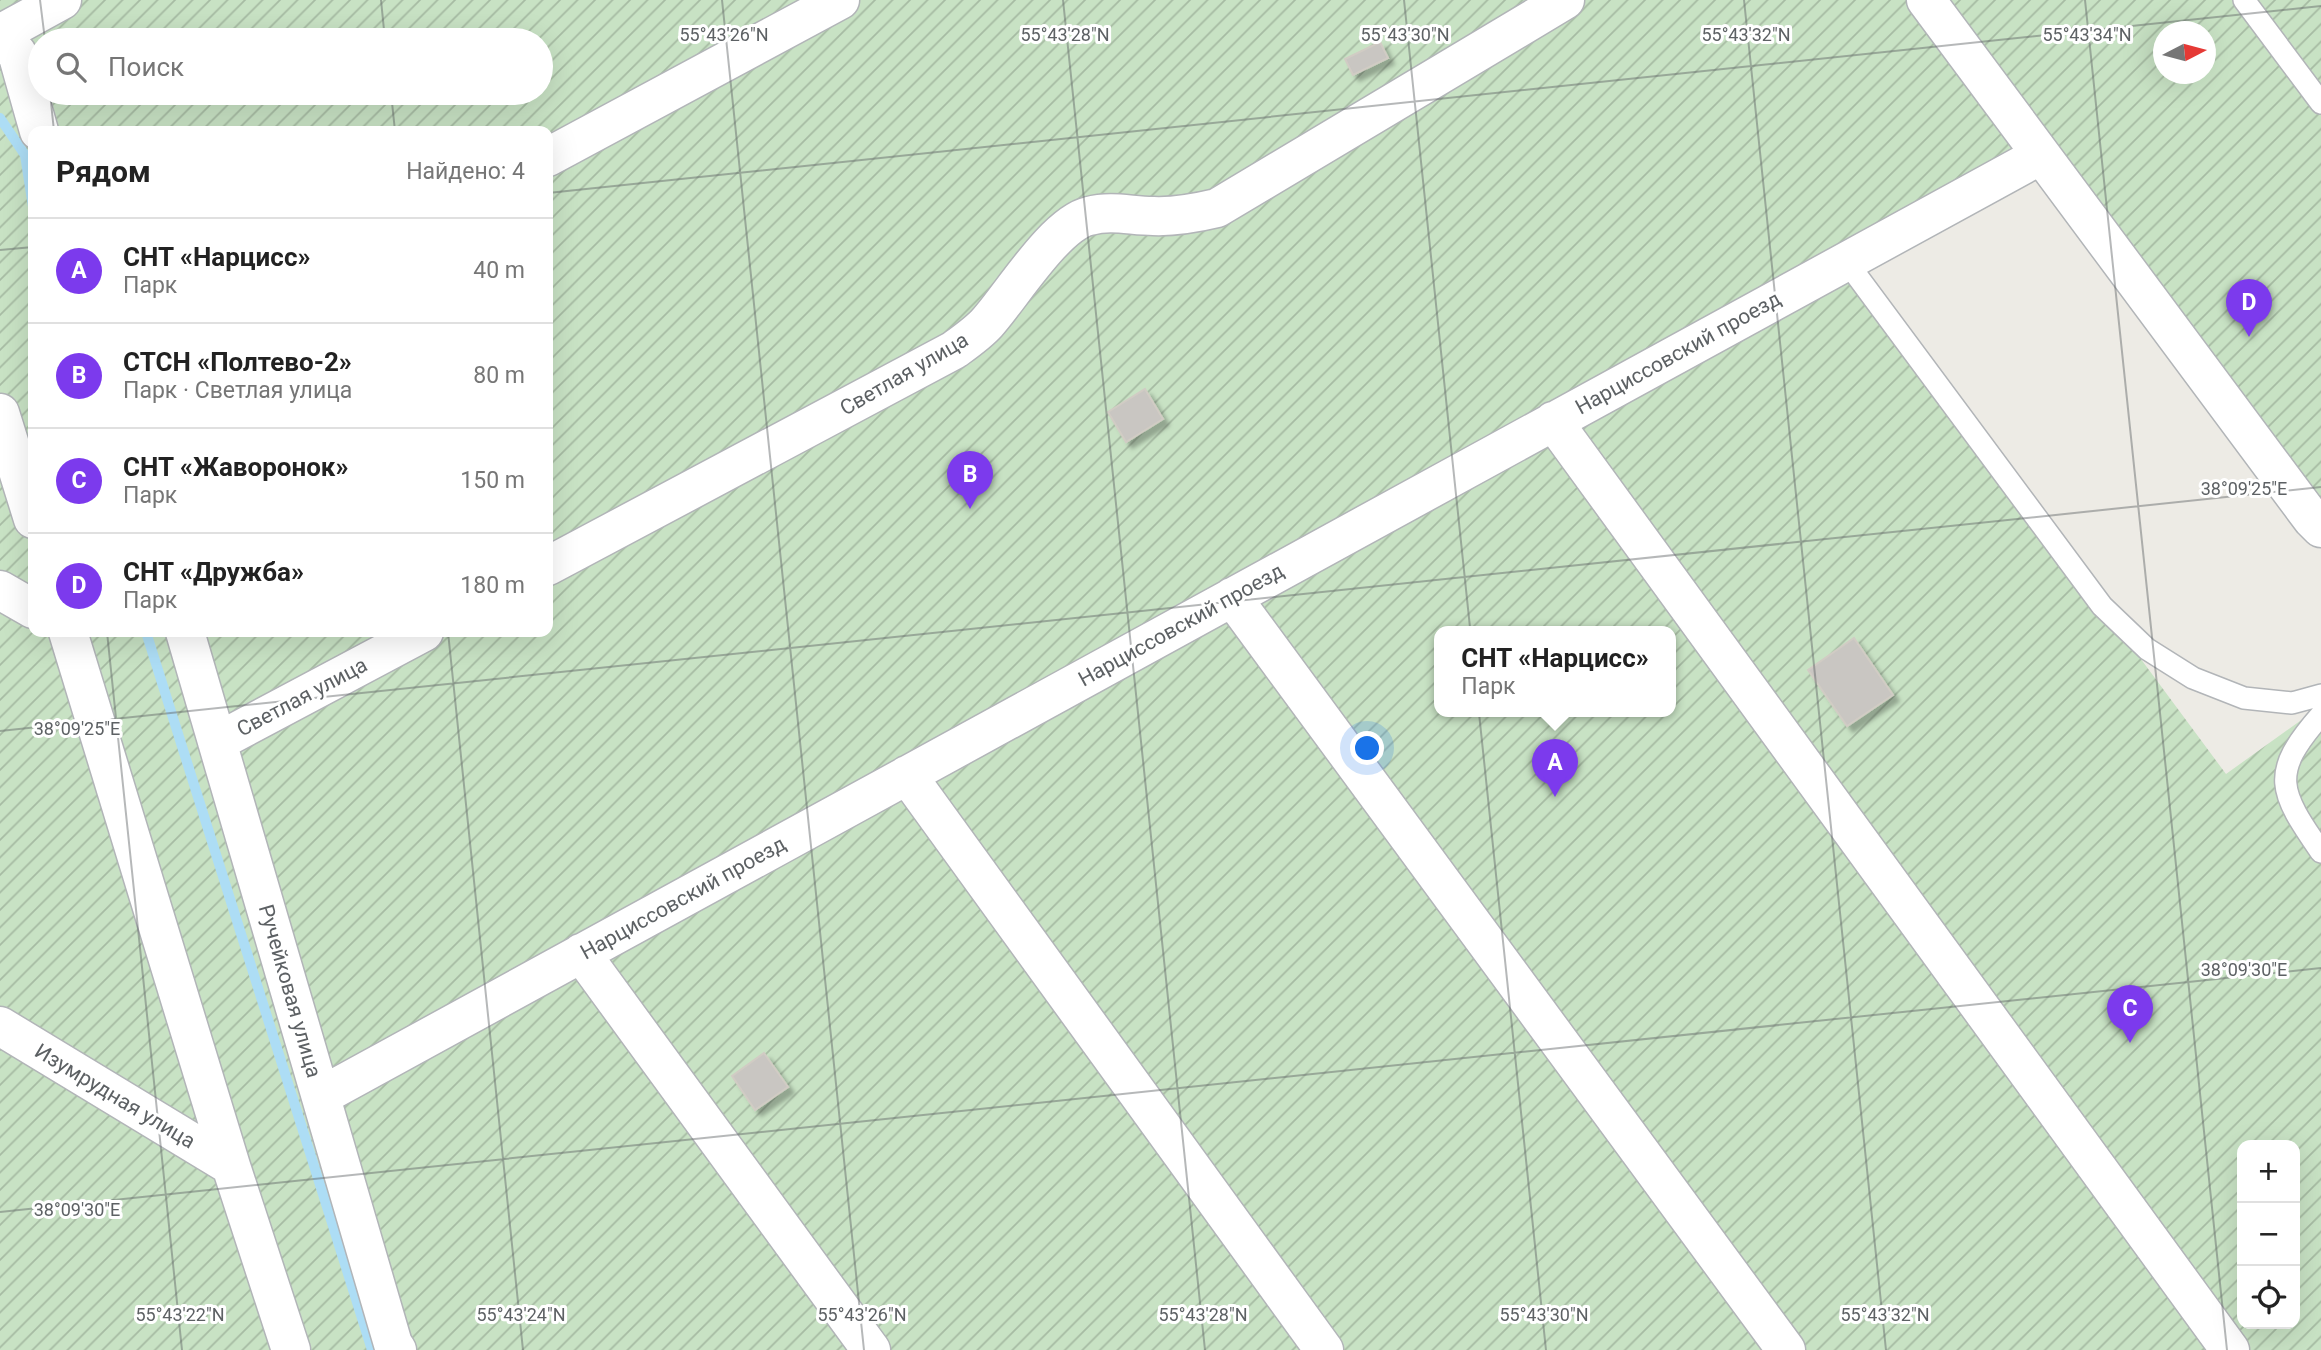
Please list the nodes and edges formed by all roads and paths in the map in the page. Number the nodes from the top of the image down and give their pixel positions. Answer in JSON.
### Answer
{"nodes":[{"id":1,"x":62,"y":0,"type":"edge"},
{"id":2,"x":841,"y":0,"type":"edge"},
{"id":3,"x":1564,"y":0,"type":"edge"},
{"id":4,"x":1926,"y":0,"type":"edge"},
{"id":5,"x":2244,"y":0,"type":"edge"},
{"id":6,"x":0,"y":34,"type":"edge"},
{"id":7,"x":0,"y":40,"type":"edge"},
{"id":8,"x":28,"y":92,"type":"edge"},
{"id":9,"x":2321,"y":103,"type":"edge"},
{"id":10,"x":32,"y":105,"type":"edge"},
{"id":11,"x":38,"y":126,"type":"edge"},
{"id":12,"x":553,"y":154,"type":"edge"},
{"id":13,"x":2041,"y":155,"type":"junction"},
{"id":14,"x":1846,"y":261,"type":"junction"},
{"id":15,"x":0,"y":413,"type":"edge"},
{"id":16,"x":1553,"y":421,"type":"junction"},
{"id":17,"x":28,"y":503,"type":"edge"},
{"id":18,"x":2321,"y":528,"type":"edge"},
{"id":19,"x":553,"y":563,"type":"edge"},
{"id":20,"x":0,"y":590,"type":"edge"},
{"id":21,"x":1232,"y":597,"type":"junction"},
{"id":22,"x":28,"y":606,"type":"edge"},
{"id":23,"x":70,"y":637,"type":"edge"},
{"id":24,"x":186,"y":637,"type":"edge"},
{"id":25,"x":415,"y":637,"type":"edge"},
{"id":26,"x":2321,"y":695,"type":"edge"},
{"id":27,"x":2321,"y":715,"type":"edge"},
{"id":28,"x":217,"y":742,"type":"junction"},
{"id":29,"x":907,"y":775,"type":"junction"},
{"id":30,"x":2321,"y":852,"type":"edge"},
{"id":31,"x":581,"y":953,"type":"junction"},
{"id":32,"x":0,"y":1026,"type":"edge"},
{"id":33,"x":321,"y":1096,"type":"junction"},
{"id":34,"x":231,"y":1166,"type":"junction"},
{"id":35,"x":291,"y":1350,"type":"edge"},
{"id":36,"x":397,"y":1350,"type":"edge"},
{"id":37,"x":871,"y":1350,"type":"edge"},
{"id":38,"x":1324,"y":1350,"type":"edge"},
{"id":39,"x":1786,"y":1350,"type":"edge"},
{"id":40,"x":2230,"y":1350,"type":"edge"}],
"edges":[{"from":1,"to":6,"type":"street"},
{"from":2,"to":12,"type":"street"},
{"from":3,"to":19,"type":"street","name":"Светлая улица"},
{"from":4,"to":13,"type":"street"},
{"from":5,"to":9,"type":"lane"},
{"from":7,"to":8,"type":"street"},
{"from":10,"to":11,"type":"street"},
{"from":13,"to":14,"type":"street","name":"Нарциссовский проезд"},
{"from":13,"to":18,"type":"street"},
{"from":14,"to":16,"type":"street","name":"Нарциссовский проезд"},
{"from":14,"to":26,"type":"lane"},
{"from":15,"to":17,"type":"street"},
{"from":16,"to":21,"type":"street","name":"Нарциссовский проезд"},
{"from":16,"to":40,"type":"street"},
{"from":20,"to":22,"type":"street"},
{"from":21,"to":29,"type":"street","name":"Нарциссовский проезд"},
{"from":21,"to":39,"type":"street"},
{"from":23,"to":34,"type":"street"},
{"from":24,"to":28,"type":"street","name":"Ручейковая улица"},
{"from":25,"to":28,"type":"street","name":"Светлая улица"},
{"from":27,"to":30,"type":"lane"},
{"from":28,"to":33,"type":"street","name":"Ручейковая улица"},
{"from":29,"to":31,"type":"street","name":"Нарциссовский проезд"},
{"from":29,"to":38,"type":"street"},
{"from":31,"to":33,"type":"street","name":"Нарциссовский проезд"},
{"from":31,"to":37,"type":"street"},
{"from":32,"to":34,"type":"street","name":"Изумрудная улица"},
{"from":33,"to":36,"type":"street","name":"Ручейковая улица"},
{"from":34,"to":35,"type":"street"}]}
